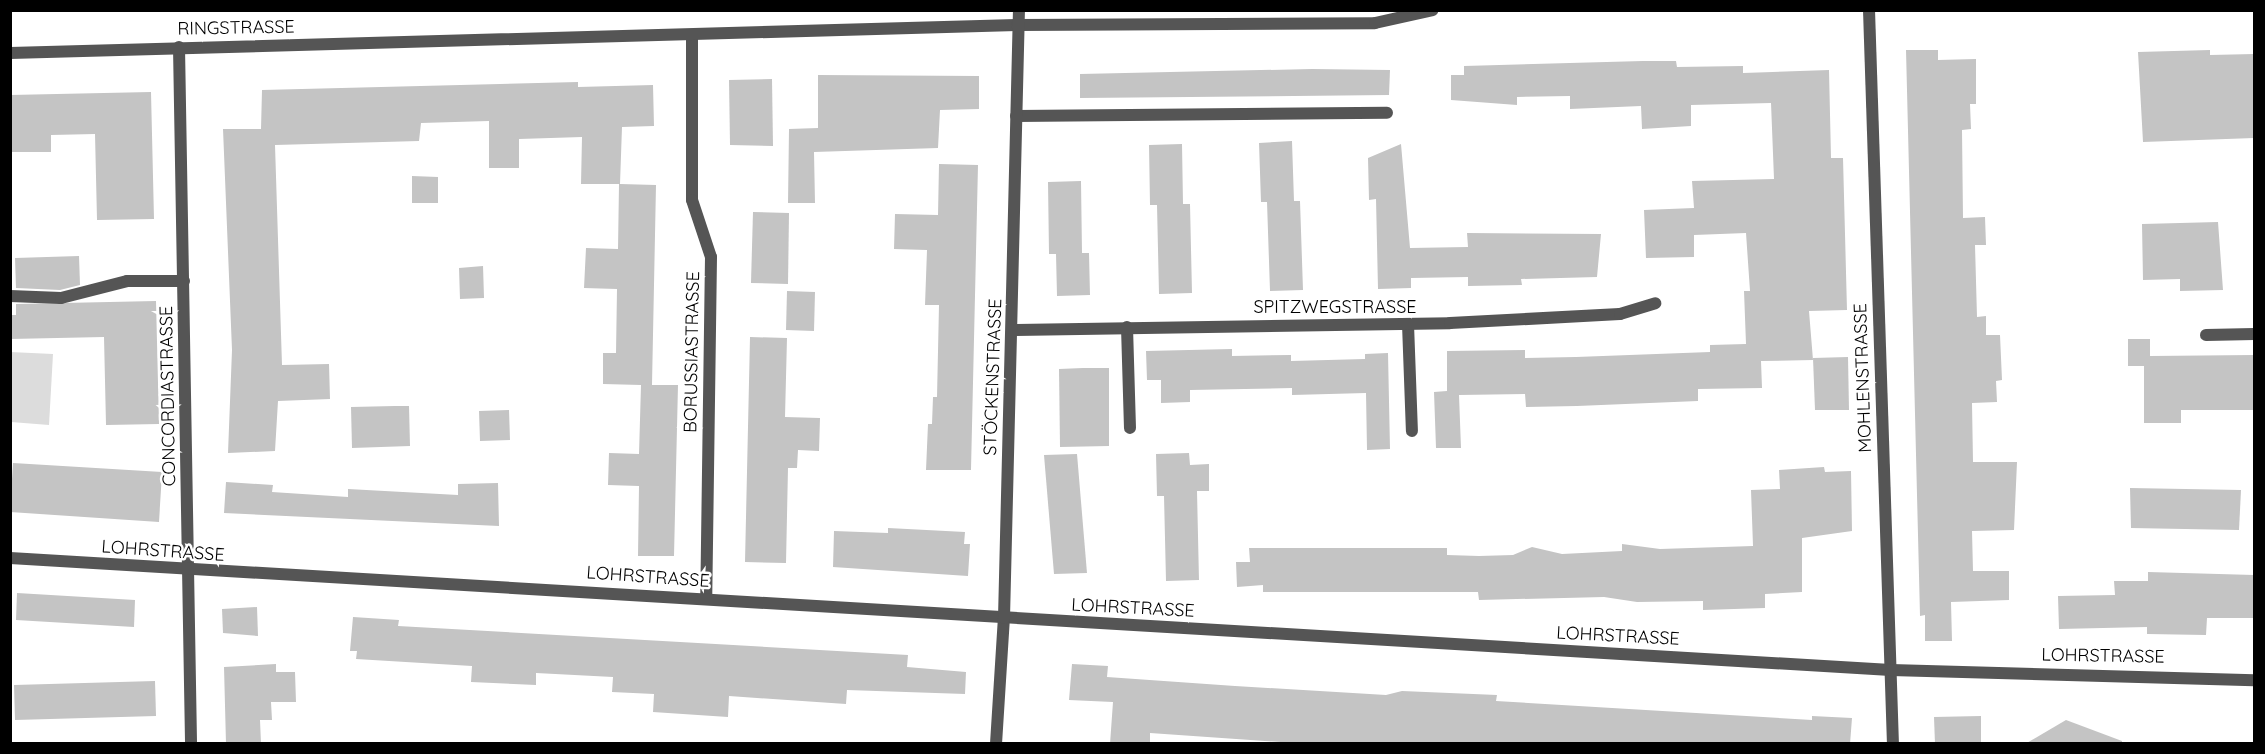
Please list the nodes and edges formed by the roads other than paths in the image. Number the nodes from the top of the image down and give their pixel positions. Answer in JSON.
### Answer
{"nodes":[{"id":1,"x":1019,"y":10,"type":"edge"},
{"id":2,"x":1432,"y":10,"type":"edge"},
{"id":3,"x":1869,"y":10,"type":"edge"},
{"id":4,"x":1017,"y":25,"type":"junction"},
{"id":5,"x":692,"y":36,"type":"junction"},
{"id":6,"x":179,"y":47,"type":"junction"},
{"id":7,"x":10,"y":53,"type":"edge"},
{"id":8,"x":1387,"y":113,"type":"dead end"},
{"id":9,"x":1016,"y":116,"type":"junction"},
{"id":10,"x":184,"y":281,"type":"junction"},
{"id":11,"x":10,"y":296,"type":"edge"},
{"id":12,"x":1656,"y":303,"type":"dead end"},
{"id":13,"x":1408,"y":324,"type":"junction"},
{"id":14,"x":1127,"y":327,"type":"junction"},
{"id":15,"x":1013,"y":330,"type":"junction"},
{"id":16,"x":2254,"y":334,"type":"edge"},
{"id":17,"x":2206,"y":335,"type":"dead end"},
{"id":18,"x":1130,"y":428,"type":"dead end"},
{"id":19,"x":1412,"y":431,"type":"dead end"},
{"id":20,"x":10,"y":558,"type":"edge"},
{"id":21,"x":190,"y":572,"type":"junction"},
{"id":22,"x":705,"y":599,"type":"junction"},
{"id":23,"x":1004,"y":618,"type":"junction"},
{"id":24,"x":1891,"y":670,"type":"junction"},
{"id":25,"x":2254,"y":680,"type":"edge"},
{"id":26,"x":191,"y":744,"type":"edge"},
{"id":27,"x":996,"y":744,"type":"edge"},
{"id":28,"x":1893,"y":744,"type":"edge"}],
"edges":[{"from":1,"to":4,"type":"street","name":"STÖCKENSTRASSE"},
{"from":2,"to":4,"type":"street","name":"RINGSTRASSE"},
{"from":3,"to":24,"type":"street","name":"MOHLENSTRASSE"},
{"from":4,"to":5,"type":"street","name":"RINGSTRASSE"},
{"from":4,"to":9,"type":"street","name":"STÖCKENSTRASSE"},
{"from":5,"to":6,"type":"street","name":"RINGSTRASSE"},
{"from":5,"to":22,"type":"street","name":"BORUSSIASTRASSE"},
{"from":6,"to":7,"type":"street","name":"RINGSTRASSE"},
{"from":6,"to":10,"type":"street","name":"CONCORDIASTRASSE"},
{"from":8,"to":9,"type":"street"},
{"from":9,"to":15,"type":"street","name":"STÖCKENSTRASSE"},
{"from":10,"to":11,"type":"street"},
{"from":10,"to":21,"type":"street","name":"CONCORDIASTRASSE"},
{"from":12,"to":13,"type":"street","name":"SPITZWEGSTRASSE"},
{"from":13,"to":14,"type":"street","name":"SPITZWEGSTRASSE"},
{"from":13,"to":19,"type":"street"},
{"from":14,"to":15,"type":"street","name":"SPITZWEGSTRASSE"},
{"from":14,"to":18,"type":"street"},
{"from":15,"to":23,"type":"street","name":"STÖCKENSTRASSE"},
{"from":16,"to":17,"type":"street"},
{"from":20,"to":21,"type":"street","name":"LOHRSTRASSE"},
{"from":21,"to":22,"type":"street","name":"LOHRSTRASSE"},
{"from":21,"to":26,"type":"street","name":"CONCORDIASTRASSE"},
{"from":22,"to":23,"type":"street","name":"LOHRSTRASSE"},
{"from":23,"to":24,"type":"street","name":"LOHRSTRASSE"},
{"from":23,"to":27,"type":"street","name":"STÖCKENSTRASSE"},
{"from":24,"to":25,"type":"street","name":"LOHRSTRASSE"},
{"from":24,"to":28,"type":"street","name":"MOHLENSTRASSE"}]}
